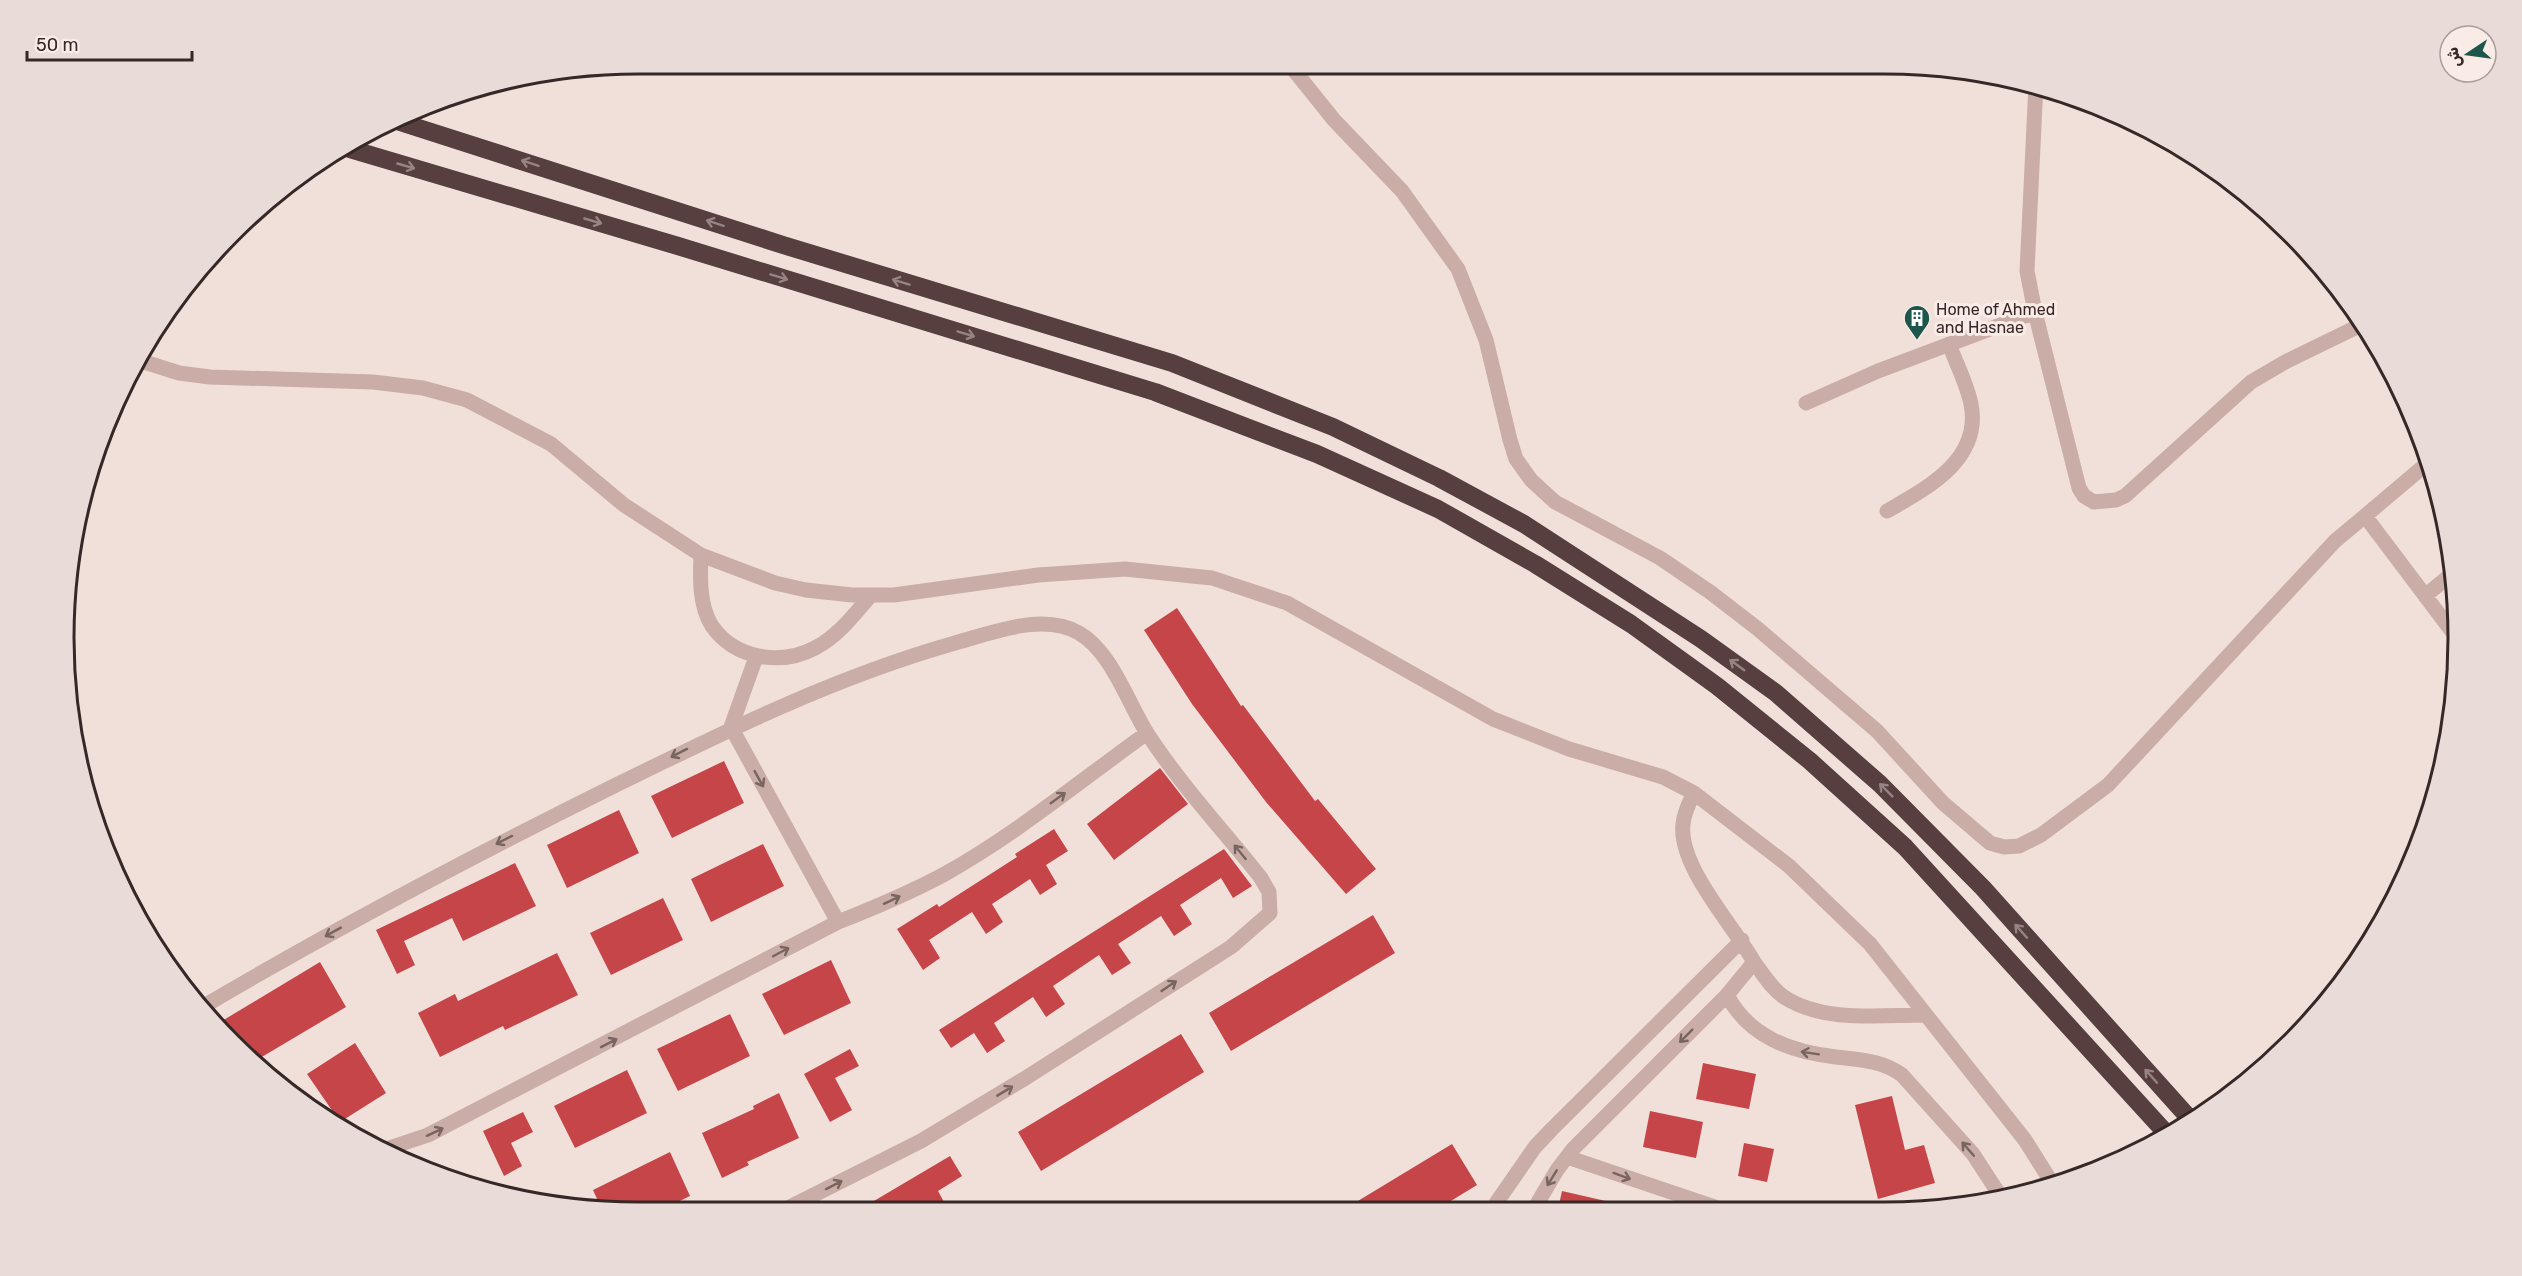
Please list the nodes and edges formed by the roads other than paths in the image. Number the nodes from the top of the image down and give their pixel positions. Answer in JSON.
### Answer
{"nodes":[{"id":1,"x":1297,"y":74,"type":"edge"},
{"id":2,"x":2035,"y":95,"type":"edge"},
{"id":3,"x":405,"y":124,"type":"edge"},
{"id":4,"x":354,"y":150,"type":"edge"},
{"id":5,"x":2035,"y":312,"type":"junction"},
{"id":6,"x":2355,"y":328,"type":"edge"},
{"id":7,"x":1948,"y":344,"type":"junction"},
{"id":8,"x":146,"y":362,"type":"edge"},
{"id":9,"x":1806,"y":403,"type":"dead end"},
{"id":10,"x":2422,"y":468,"type":"edge"},
{"id":11,"x":1887,"y":511,"type":"dead end"},
{"id":12,"x":2365,"y":516,"type":"junction"},
{"id":13,"x":701,"y":555,"type":"junction"},
{"id":14,"x":2445,"y":579,"type":"edge"},
{"id":15,"x":871,"y":595,"type":"junction"},
{"id":16,"x":2425,"y":596,"type":"junction"},
{"id":17,"x":2448,"y":626,"type":"edge"},
{"id":18,"x":756,"y":657,"type":"junction"},
{"id":19,"x":731,"y":727,"type":"junction"},
{"id":20,"x":1147,"y":733,"type":"junction"},
{"id":21,"x":1694,"y":793,"type":"junction"},
{"id":22,"x":838,"y":922,"type":"junction"},
{"id":23,"x":1742,"y":940,"type":"junction"},
{"id":24,"x":1754,"y":962,"type":"junction"},
{"id":25,"x":1727,"y":994,"type":"junction"},
{"id":26,"x":208,"y":1003,"type":"edge"},
{"id":27,"x":1925,"y":1015,"type":"junction"},
{"id":28,"x":2186,"y":1115,"type":"edge"},
{"id":29,"x":2162,"y":1129,"type":"edge"},
{"id":30,"x":393,"y":1147,"type":"edge"},
{"id":31,"x":1567,"y":1157,"type":"junction"},
{"id":32,"x":2049,"y":1178,"type":"edge"},
{"id":33,"x":1997,"y":1191,"type":"edge"},
{"id":34,"x":800,"y":1202,"type":"edge"},
{"id":35,"x":1497,"y":1202,"type":"edge"},
{"id":36,"x":1538,"y":1202,"type":"edge"},
{"id":37,"x":1700,"y":1202,"type":"edge"}],
"edges":[{"from":1,"to":12,"type":"street"},
{"from":2,"to":5,"type":"street"},
{"from":28,"to":3,"type":"highway","one_way":true},
{"from":4,"to":29,"type":"highway","one_way":true},
{"from":5,"to":6,"type":"street"},
{"from":5,"to":7,"type":"street"},
{"from":7,"to":9,"type":"street"},
{"from":7,"to":11,"type":"street"},
{"from":8,"to":13,"type":"street"},
{"from":10,"to":12,"type":"street"},
{"from":12,"to":16,"type":"street"},
{"from":13,"to":15,"type":"street"},
{"from":13,"to":18,"type":"street"},
{"from":14,"to":16,"type":"street"},
{"from":15,"to":18,"type":"street"},
{"from":15,"to":21,"type":"street"},
{"from":16,"to":17,"type":"street"},
{"from":18,"to":19,"type":"street"},
{"from":19,"to":20,"type":"street"},
{"from":19,"to":22,"type":"street","one_way":true},
{"from":19,"to":26,"type":"street","one_way":true},
{"from":22,"to":20,"type":"street","one_way":true},
{"from":34,"to":20,"type":"street","one_way":true},
{"from":21,"to":23,"type":"street"},
{"from":21,"to":27,"type":"street"},
{"from":30,"to":22,"type":"street","one_way":true},
{"from":23,"to":24,"type":"street"},
{"from":23,"to":35,"type":"street"},
{"from":24,"to":25,"type":"street"},
{"from":24,"to":27,"type":"street"},
{"from":25,"to":31,"type":"street","one_way":true},
{"from":33,"to":25,"type":"street","one_way":true},
{"from":27,"to":32,"type":"street"},
{"from":31,"to":36,"type":"street","one_way":true},
{"from":31,"to":37,"type":"street","one_way":true}]}
